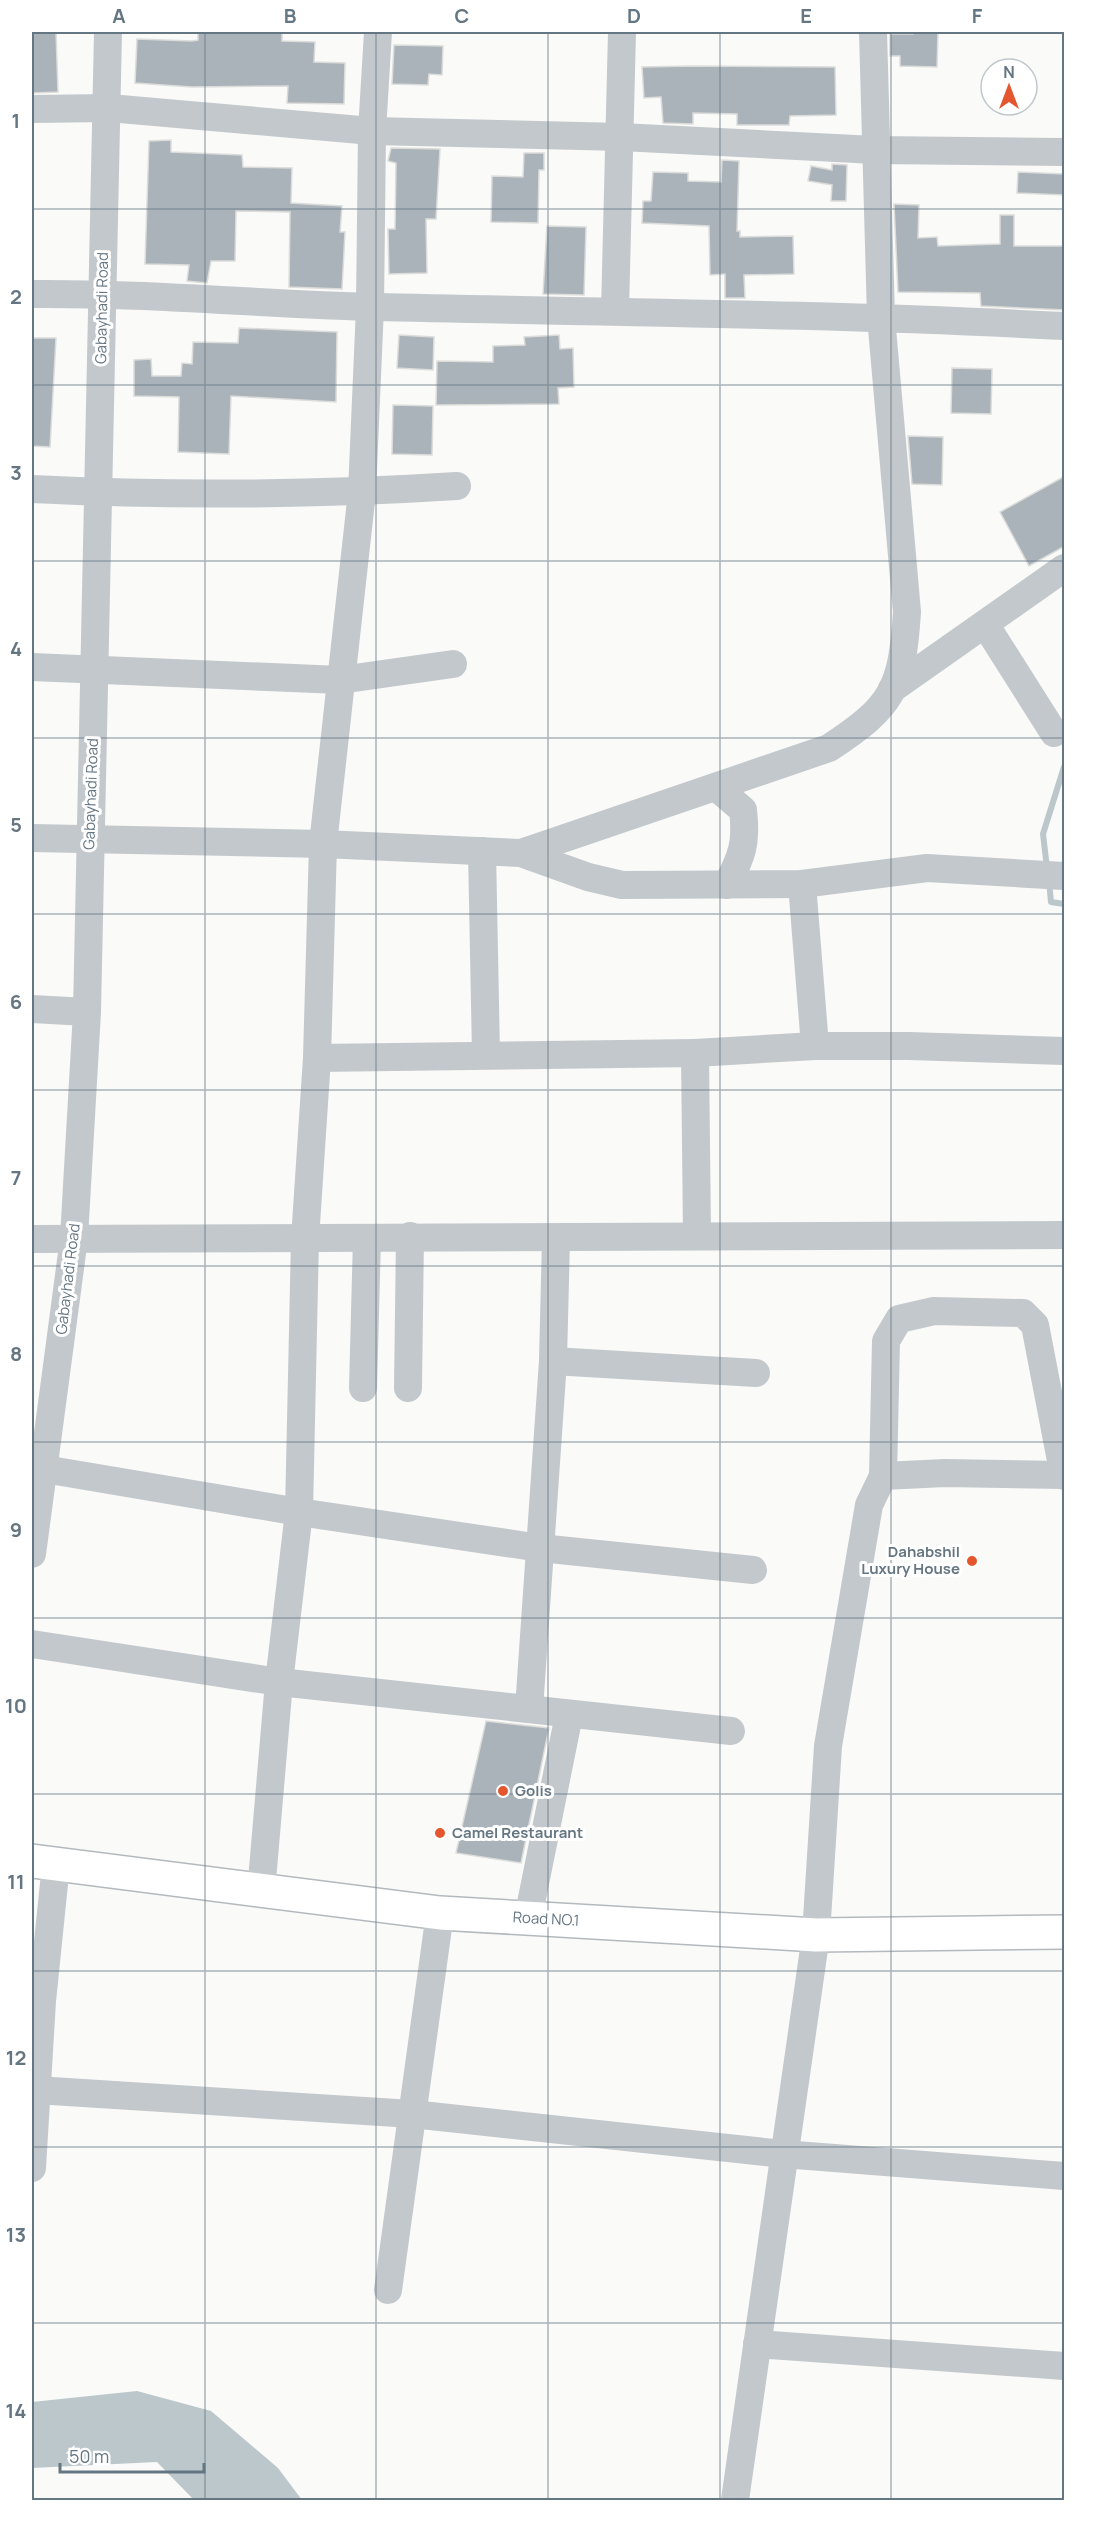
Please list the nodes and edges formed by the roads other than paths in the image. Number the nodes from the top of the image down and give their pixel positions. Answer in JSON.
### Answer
{"nodes":[{"id":1,"x":108,"y":32,"type":"edge"},
{"id":2,"x":378,"y":32,"type":"edge"},
{"id":3,"x":621,"y":32,"type":"edge"},
{"id":4,"x":873,"y":32,"type":"edge"},
{"id":5,"x":109,"y":108,"type":"junction"},
{"id":6,"x":32,"y":109,"type":"edge"},
{"id":7,"x":372,"y":130,"type":"junction"},
{"id":8,"x":621,"y":137,"type":"junction"},
{"id":9,"x":875,"y":150,"type":"junction"},
{"id":10,"x":1065,"y":152,"type":"edge"},
{"id":11,"x":102,"y":293,"type":"junction"},
{"id":12,"x":32,"y":294,"type":"edge"},
{"id":13,"x":370,"y":307,"type":"junction"},
{"id":14,"x":615,"y":311,"type":"junction"},
{"id":15,"x":881,"y":317,"type":"junction"},
{"id":16,"x":1065,"y":326,"type":"edge"},
{"id":17,"x":457,"y":486,"type":"dead end"},
{"id":18,"x":32,"y":489,"type":"edge"},
{"id":19,"x":99,"y":492,"type":"junction"},
{"id":20,"x":362,"y":492,"type":"junction"},
{"id":21,"x":1065,"y":568,"type":"edge"},
{"id":22,"x":985,"y":624,"type":"junction"},
{"id":23,"x":453,"y":664,"type":"dead end"},
{"id":24,"x":32,"y":667,"type":"edge"},
{"id":25,"x":96,"y":670,"type":"junction"},
{"id":26,"x":340,"y":680,"type":"junction"},
{"id":27,"x":892,"y":689,"type":"junction"},
{"id":28,"x":1054,"y":733,"type":"dead end"},
{"id":29,"x":716,"y":787,"type":"junction"},
{"id":30,"x":32,"y":838,"type":"edge"},
{"id":31,"x":90,"y":840,"type":"junction"},
{"id":32,"x":322,"y":844,"type":"junction"},
{"id":33,"x":482,"y":851,"type":"junction"},
{"id":34,"x":521,"y":853,"type":"junction"},
{"id":35,"x":1065,"y":876,"type":"edge"},
{"id":36,"x":802,"y":884,"type":"junction"},
{"id":37,"x":728,"y":885,"type":"junction"},
{"id":38,"x":32,"y":1010,"type":"edge"},
{"id":39,"x":87,"y":1012,"type":"junction"},
{"id":40,"x":815,"y":1046,"type":"junction"},
{"id":41,"x":1065,"y":1052,"type":"edge"},
{"id":42,"x":695,"y":1053,"type":"junction"},
{"id":43,"x":486,"y":1054,"type":"junction"},
{"id":44,"x":317,"y":1058,"type":"junction"},
{"id":45,"x":697,"y":1235,"type":"junction"},
{"id":46,"x":1065,"y":1235,"type":"edge"},
{"id":47,"x":410,"y":1236,"type":"junction"},
{"id":48,"x":74,"y":1238,"type":"junction"},
{"id":49,"x":367,"y":1238,"type":"junction"},
{"id":50,"x":32,"y":1239,"type":"edge"},
{"id":51,"x":305,"y":1239,"type":"junction"},
{"id":52,"x":556,"y":1239,"type":"junction"},
{"id":53,"x":553,"y":1361,"type":"junction"},
{"id":54,"x":756,"y":1373,"type":"dead end"},
{"id":55,"x":363,"y":1388,"type":"dead end"},
{"id":56,"x":408,"y":1388,"type":"dead end"},
{"id":57,"x":44,"y":1469,"type":"junction"},
{"id":58,"x":883,"y":1476,"type":"junction"},
{"id":59,"x":1064,"y":1476,"type":"edge"},
{"id":60,"x":299,"y":1512,"type":"junction"},
{"id":61,"x":540,"y":1548,"type":"junction"},
{"id":62,"x":32,"y":1554,"type":"edge"},
{"id":63,"x":753,"y":1570,"type":"dead end"},
{"id":64,"x":32,"y":1644,"type":"edge"},
{"id":65,"x":279,"y":1682,"type":"junction"},
{"id":66,"x":529,"y":1708,"type":"junction"},
{"id":67,"x":569,"y":1715,"type":"junction"},
{"id":68,"x":731,"y":1731,"type":"dead end"},
{"id":69,"x":44,"y":1862,"type":"edge"},
{"id":70,"x":261,"y":1892,"type":"junction"},
{"id":71,"x":440,"y":1913,"type":"junction"},
{"id":72,"x":528,"y":1918,"type":"junction"},
{"id":73,"x":1065,"y":1932,"type":"edge"},
{"id":74,"x":816,"y":1935,"type":"junction"},
{"id":75,"x":37,"y":2002,"type":"edge"},
{"id":76,"x":36,"y":2090,"type":"junction"},
{"id":77,"x":412,"y":2114,"type":"junction"},
{"id":78,"x":783,"y":2154,"type":"junction"},
{"id":79,"x":32,"y":2168,"type":"edge"},
{"id":80,"x":1065,"y":2176,"type":"edge"},
{"id":81,"x":388,"y":2290,"type":"dead end"},
{"id":82,"x":757,"y":2344,"type":"junction"},
{"id":83,"x":1065,"y":2366,"type":"edge"},
{"id":84,"x":735,"y":2500,"type":"edge"}],
"edges":[{"from":1,"to":5,"type":"street","name":"Gabayhadi Road"},
{"from":2,"to":7,"type":"street"},
{"from":3,"to":8,"type":"street"},
{"from":4,"to":9,"type":"street"},
{"from":5,"to":6,"type":"street"},
{"from":5,"to":7,"type":"street"},
{"from":5,"to":11,"type":"street","name":"Gabayhadi Road"},
{"from":7,"to":8,"type":"street"},
{"from":7,"to":13,"type":"street"},
{"from":8,"to":9,"type":"street"},
{"from":8,"to":14,"type":"street"},
{"from":9,"to":10,"type":"street"},
{"from":9,"to":15,"type":"street"},
{"from":11,"to":12,"type":"street"},
{"from":11,"to":13,"type":"street"},
{"from":11,"to":19,"type":"street","name":"Gabayhadi Road"},
{"from":13,"to":14,"type":"street"},
{"from":13,"to":20,"type":"street"},
{"from":14,"to":15,"type":"street"},
{"from":15,"to":16,"type":"street"},
{"from":15,"to":27,"type":"street"},
{"from":17,"to":20,"type":"street"},
{"from":18,"to":19,"type":"street"},
{"from":19,"to":20,"type":"street"},
{"from":19,"to":25,"type":"street","name":"Gabayhadi Road"},
{"from":20,"to":26,"type":"street"},
{"from":21,"to":22,"type":"street"},
{"from":22,"to":27,"type":"street"},
{"from":22,"to":28,"type":"street"},
{"from":23,"to":26,"type":"street"},
{"from":24,"to":25,"type":"street"},
{"from":25,"to":26,"type":"street"},
{"from":25,"to":31,"type":"street","name":"Gabayhadi Road"},
{"from":26,"to":32,"type":"street"},
{"from":27,"to":29,"type":"street"},
{"from":29,"to":34,"type":"street"},
{"from":29,"to":37,"type":"street"},
{"from":30,"to":31,"type":"street"},
{"from":31,"to":32,"type":"street"},
{"from":31,"to":39,"type":"street","name":"Gabayhadi Road"},
{"from":32,"to":33,"type":"street"},
{"from":32,"to":44,"type":"street"},
{"from":33,"to":34,"type":"street"},
{"from":33,"to":43,"type":"street"},
{"from":34,"to":37,"type":"street"},
{"from":35,"to":36,"type":"street"},
{"from":36,"to":37,"type":"street"},
{"from":36,"to":40,"type":"street"},
{"from":38,"to":39,"type":"street"},
{"from":39,"to":48,"type":"street","name":"Gabayhadi Road"},
{"from":40,"to":41,"type":"street"},
{"from":40,"to":42,"type":"street"},
{"from":42,"to":43,"type":"street"},
{"from":42,"to":45,"type":"street"},
{"from":43,"to":44,"type":"street"},
{"from":44,"to":51,"type":"street"},
{"from":45,"to":46,"type":"street"},
{"from":45,"to":52,"type":"street"},
{"from":47,"to":49,"type":"street"},
{"from":47,"to":52,"type":"street"},
{"from":47,"to":56,"type":"street"},
{"from":48,"to":50,"type":"street"},
{"from":48,"to":51,"type":"street"},
{"from":48,"to":57,"type":"street","name":"Gabayhadi Road"},
{"from":49,"to":51,"type":"street"},
{"from":49,"to":55,"type":"street"},
{"from":51,"to":60,"type":"street"},
{"from":52,"to":53,"type":"street"},
{"from":53,"to":54,"type":"street"},
{"from":53,"to":61,"type":"street"},
{"from":57,"to":60,"type":"street"},
{"from":57,"to":62,"type":"street","name":"Gabayhadi Road"},
{"from":58,"to":59,"type":"street"},
{"from":58,"to":59,"type":"street"},
{"from":58,"to":74,"type":"street"},
{"from":60,"to":61,"type":"street"},
{"from":60,"to":65,"type":"street"},
{"from":61,"to":63,"type":"street"},
{"from":61,"to":66,"type":"street"},
{"from":64,"to":65,"type":"street"},
{"from":65,"to":66,"type":"street"},
{"from":65,"to":70,"type":"street"},
{"from":66,"to":67,"type":"street"},
{"from":67,"to":68,"type":"street"},
{"from":67,"to":72,"type":"street"},
{"from":69,"to":70,"type":"highway","name":"Road NO.1"},
{"from":69,"to":75,"type":"street"},
{"from":70,"to":71,"type":"highway","name":"Road NO.1"},
{"from":71,"to":72,"type":"highway","name":"Road NO.1"},
{"from":71,"to":77,"type":"street"},
{"from":72,"to":74,"type":"highway","name":"Road NO.1"},
{"from":73,"to":74,"type":"highway","name":"Road NO.1"},
{"from":74,"to":78,"type":"street"},
{"from":75,"to":76,"type":"street"},
{"from":76,"to":77,"type":"street"},
{"from":76,"to":79,"type":"street"},
{"from":77,"to":78,"type":"street"},
{"from":77,"to":81,"type":"street"},
{"from":78,"to":80,"type":"street"},
{"from":78,"to":82,"type":"street"},
{"from":82,"to":83,"type":"street"},
{"from":82,"to":84,"type":"street"}]}
